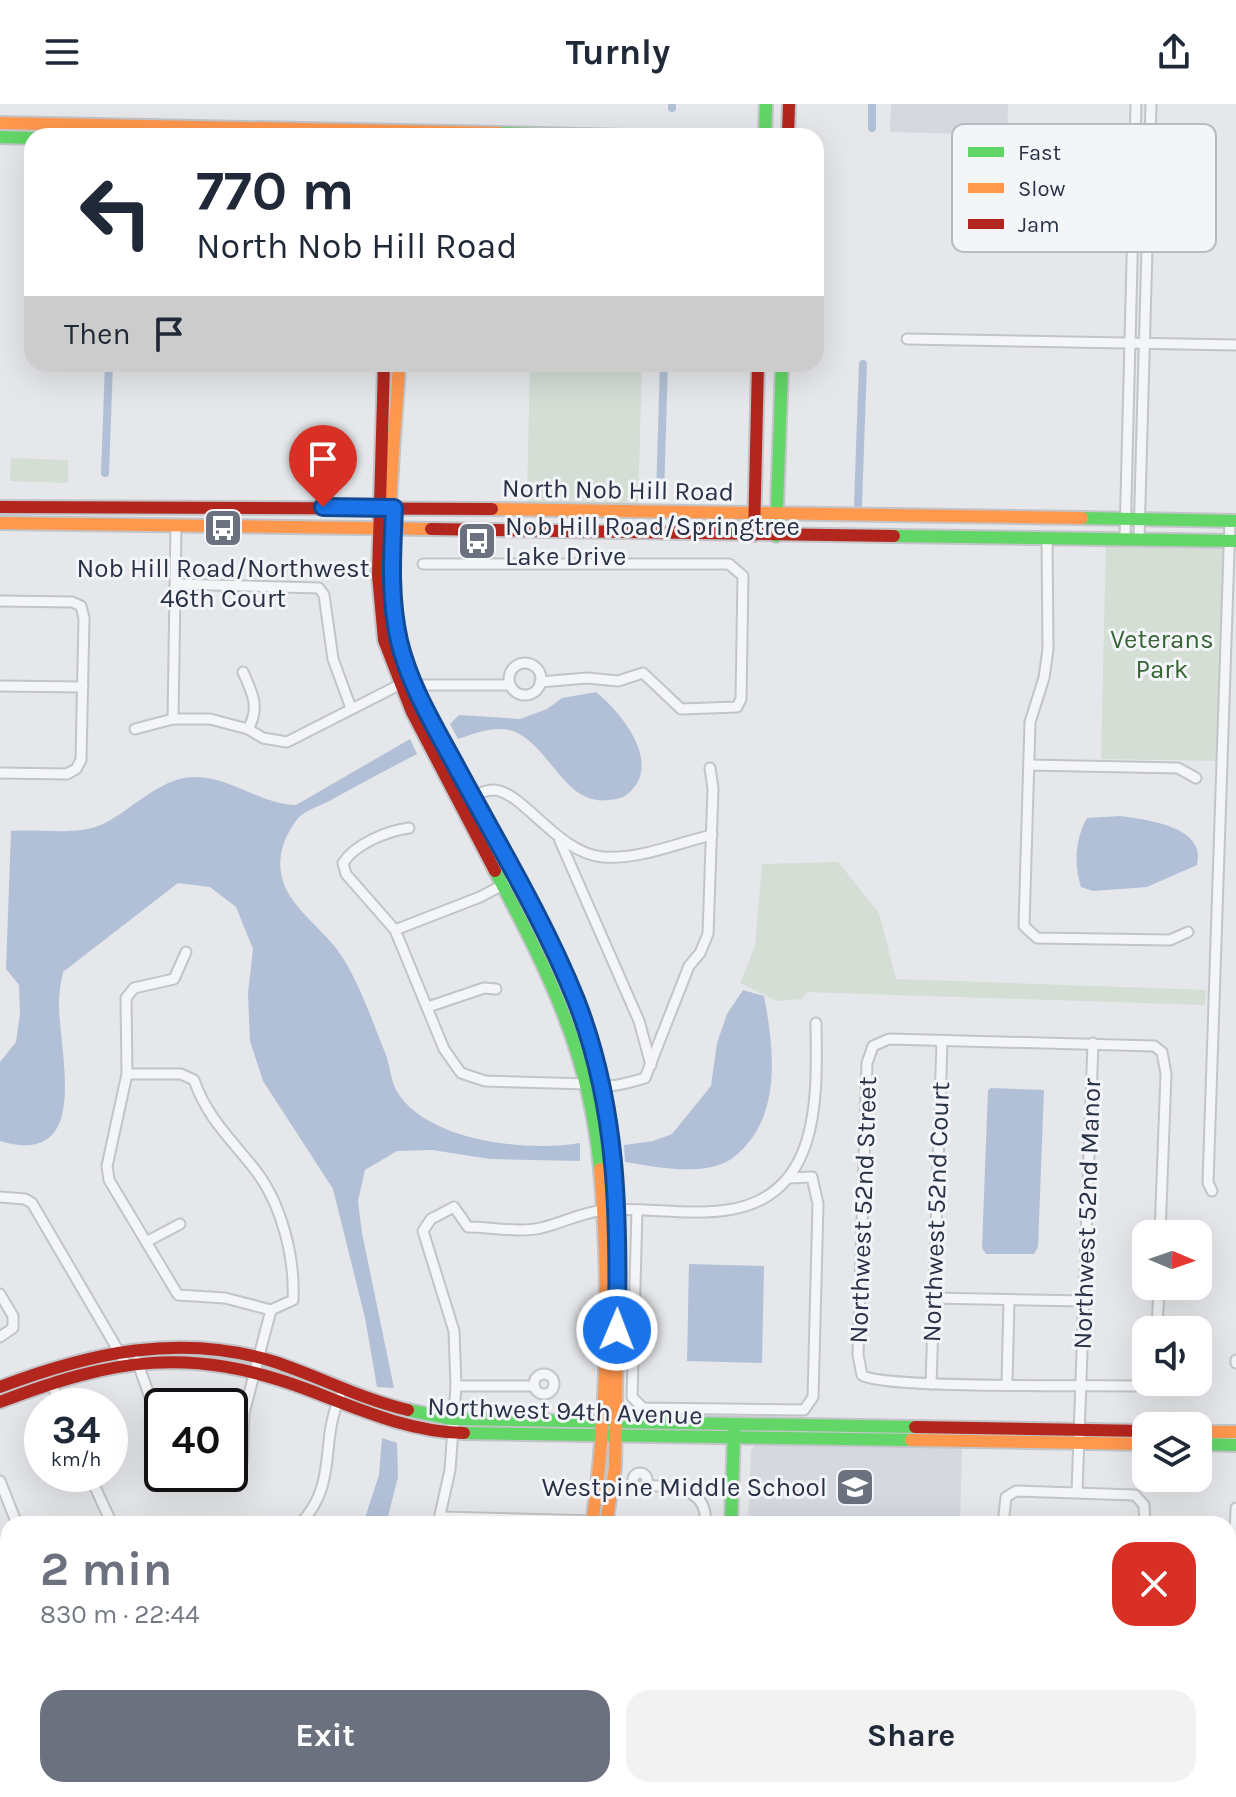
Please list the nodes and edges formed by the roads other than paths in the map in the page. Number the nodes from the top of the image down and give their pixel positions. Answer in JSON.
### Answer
{"nodes":[{"id":1,"x":766,"y":104,"type":"edge"},
{"id":2,"x":789,"y":104,"type":"edge"},
{"id":3,"x":1136,"y":104,"type":"edge"},
{"id":4,"x":1151,"y":104,"type":"edge"},
{"id":5,"x":0,"y":123,"type":"edge"},
{"id":6,"x":1136,"y":124,"type":"edge"},
{"id":7,"x":1150,"y":124,"type":"edge"},
{"id":8,"x":111,"y":128,"type":"edge"},
{"id":9,"x":765,"y":128,"type":"edge"},
{"id":10,"x":788,"y":128,"type":"edge"},
{"id":11,"x":0,"y":137,"type":"edge"},
{"id":12,"x":24,"y":138,"type":"edge"},
{"id":13,"x":1132,"y":252,"type":"edge"},
{"id":14,"x":1146,"y":252,"type":"edge"},
{"id":15,"x":907,"y":339,"type":"dead end"},
{"id":16,"x":1130,"y":343,"type":"junction"},
{"id":17,"x":1144,"y":343,"type":"junction"},
{"id":18,"x":1236,"y":345,"type":"edge"},
{"id":19,"x":384,"y":372,"type":"edge"},
{"id":20,"x":399,"y":372,"type":"edge"},
{"id":21,"x":758,"y":372,"type":"edge"},
{"id":22,"x":782,"y":372,"type":"edge"},
{"id":23,"x":383,"y":407,"type":"junction"},
{"id":24,"x":397,"y":407,"type":"junction"},
{"id":25,"x":0,"y":507,"type":"edge"},
{"id":26,"x":378,"y":507,"type":"junction"},
{"id":27,"x":394,"y":508,"type":"junction"},
{"id":28,"x":754,"y":513,"type":"junction"},
{"id":29,"x":776,"y":515,"type":"junction"},
{"id":30,"x":1125,"y":518,"type":"junction"},
{"id":31,"x":1139,"y":518,"type":"junction"},
{"id":32,"x":1233,"y":521,"type":"edge"},
{"id":33,"x":0,"y":523,"type":"edge"},
{"id":34,"x":176,"y":526,"type":"junction"},
{"id":35,"x":378,"y":528,"type":"junction"},
{"id":36,"x":393,"y":528,"type":"junction"},
{"id":37,"x":754,"y":535,"type":"junction"},
{"id":38,"x":776,"y":536,"type":"junction"},
{"id":39,"x":1047,"y":538,"type":"junction"},
{"id":40,"x":1125,"y":538,"type":"junction"},
{"id":41,"x":1139,"y":538,"type":"junction"},
{"id":42,"x":1233,"y":541,"type":"edge"},
{"id":43,"x":423,"y":564,"type":"dead end"},
{"id":44,"x":176,"y":584,"type":"junction"},
{"id":45,"x":0,"y":601,"type":"edge"},
{"id":46,"x":243,"y":672,"type":"dead end"},
{"id":47,"x":540,"y":682,"type":"junction"},
{"id":48,"x":406,"y":685,"type":"junction"},
{"id":49,"x":510,"y":685,"type":"junction"},
{"id":50,"x":0,"y":686,"type":"edge"},
{"id":51,"x":83,"y":687,"type":"junction"},
{"id":52,"x":351,"y":708,"type":"junction"},
{"id":53,"x":173,"y":719,"type":"junction"},
{"id":54,"x":135,"y":729,"type":"dead end"},
{"id":55,"x":248,"y":729,"type":"junction"},
{"id":56,"x":1029,"y":765,"type":"junction"},
{"id":57,"x":710,"y":768,"type":"dead end"},
{"id":58,"x":0,"y":773,"type":"edge"},
{"id":59,"x":1196,"y":778,"type":"dead end"},
{"id":60,"x":473,"y":797,"type":"junction"},
{"id":61,"x":460,"y":804,"type":"junction"},
{"id":62,"x":409,"y":828,"type":"dead end"},
{"id":63,"x":712,"y":835,"type":"junction"},
{"id":64,"x":560,"y":841,"type":"junction"},
{"id":65,"x":516,"y":878,"type":"junction"},
{"id":66,"x":503,"y":885,"type":"junction"},
{"id":67,"x":395,"y":930,"type":"junction"},
{"id":68,"x":1188,"y":932,"type":"dead end"},
{"id":69,"x":186,"y":952,"type":"dead end"},
{"id":70,"x":496,"y":989,"type":"dead end"},
{"id":71,"x":428,"y":1007,"type":"junction"},
{"id":72,"x":816,"y":1023,"type":"dead end"},
{"id":73,"x":942,"y":1041,"type":"junction"},
{"id":74,"x":1093,"y":1043,"type":"junction"},
{"id":75,"x":651,"y":1065,"type":"junction"},
{"id":76,"x":127,"y":1074,"type":"junction"},
{"id":77,"x":587,"y":1084,"type":"junction"},
{"id":78,"x":603,"y":1088,"type":"junction"},
{"id":79,"x":804,"y":1153,"type":"junction"},
{"id":80,"x":812,"y":1177,"type":"junction"},
{"id":81,"x":789,"y":1178,"type":"junction"},
{"id":82,"x":1212,"y":1191,"type":"dead end"},
{"id":83,"x":0,"y":1197,"type":"edge"},
{"id":84,"x":611,"y":1210,"type":"junction"},
{"id":85,"x":637,"y":1210,"type":"junction"},
{"id":86,"x":1161,"y":1220,"type":"edge"},
{"id":87,"x":180,"y":1224,"type":"dead end"},
{"id":88,"x":148,"y":1241,"type":"junction"},
{"id":89,"x":0,"y":1294,"type":"edge"},
{"id":90,"x":934,"y":1298,"type":"junction"},
{"id":91,"x":1009,"y":1301,"type":"junction"},
{"id":92,"x":1084,"y":1301,"type":"junction"},
{"id":93,"x":271,"y":1310,"type":"junction"},
{"id":94,"x":0,"y":1337,"type":"edge"},
{"id":95,"x":117,"y":1349,"type":"junction"},
{"id":96,"x":260,"y":1357,"type":"junction"},
{"id":97,"x":131,"y":1362,"type":"junction"},
{"id":98,"x":256,"y":1371,"type":"junction"},
{"id":99,"x":51,"y":1382,"type":"junction"},
{"id":100,"x":1007,"y":1383,"type":"junction"},
{"id":101,"x":931,"y":1384,"type":"junction"},
{"id":102,"x":1081,"y":1385,"type":"junction"},
{"id":103,"x":456,"y":1386,"type":"junction"},
{"id":104,"x":534,"y":1386,"type":"dead end"},
{"id":105,"x":1132,"y":1386,"type":"edge"},
{"id":106,"x":0,"y":1387,"type":"edge"},
{"id":107,"x":54,"y":1388,"type":"edge"},
{"id":108,"x":343,"y":1390,"type":"junction"},
{"id":109,"x":144,"y":1391,"type":"edge"},
{"id":110,"x":248,"y":1399,"type":"edge"},
{"id":111,"x":0,"y":1402,"type":"edge"},
{"id":112,"x":337,"y":1403,"type":"junction"},
{"id":113,"x":452,"y":1419,"type":"junction"},
{"id":114,"x":602,"y":1422,"type":"junction"},
{"id":115,"x":616,"y":1422,"type":"junction"},
{"id":116,"x":734,"y":1423,"type":"junction"},
{"id":117,"x":1079,"y":1430,"type":"junction"},
{"id":118,"x":1132,"y":1431,"type":"edge"},
{"id":119,"x":1212,"y":1432,"type":"edge"},
{"id":120,"x":1236,"y":1432,"type":"edge"},
{"id":121,"x":451,"y":1433,"type":"junction"},
{"id":122,"x":601,"y":1436,"type":"junction"},
{"id":123,"x":615,"y":1436,"type":"junction"},
{"id":124,"x":734,"y":1438,"type":"junction"},
{"id":125,"x":1079,"y":1444,"type":"junction"},
{"id":126,"x":1132,"y":1444,"type":"edge"},
{"id":127,"x":1212,"y":1444,"type":"edge"},
{"id":128,"x":1236,"y":1445,"type":"edge"},
{"id":129,"x":0,"y":1481,"type":"edge"},
{"id":130,"x":645,"y":1485,"type":"dead end"},
{"id":131,"x":97,"y":1492,"type":"edge"},
{"id":132,"x":1077,"y":1492,"type":"junction"},
{"id":133,"x":14,"y":1516,"type":"edge"},
{"id":134,"x":108,"y":1516,"type":"edge"},
{"id":135,"x":305,"y":1516,"type":"edge"},
{"id":136,"x":441,"y":1516,"type":"edge"},
{"id":137,"x":599,"y":1516,"type":"edge"},
{"id":138,"x":600,"y":1516,"type":"edge"},
{"id":139,"x":706,"y":1516,"type":"edge"},
{"id":140,"x":731,"y":1516,"type":"edge"},
{"id":141,"x":1004,"y":1516,"type":"edge"},
{"id":142,"x":1144,"y":1516,"type":"edge"}],
"edges":[{"from":1,"to":9,"type":"street"},
{"from":2,"to":10,"type":"street"},
{"from":3,"to":6,"type":"street"},
{"from":4,"to":7,"type":"street"},
{"from":5,"to":8,"type":"street"},
{"from":11,"to":12,"type":"street"},
{"from":13,"to":16,"type":"street"},
{"from":14,"to":17,"type":"street"},
{"from":15,"to":16,"type":"street"},
{"from":16,"to":17,"type":"street"},
{"from":16,"to":30,"type":"street"},
{"from":17,"to":18,"type":"street"},
{"from":17,"to":31,"type":"street"},
{"from":19,"to":23,"type":"street"},
{"from":20,"to":24,"type":"street"},
{"from":21,"to":28,"type":"street"},
{"from":22,"to":29,"type":"street"},
{"from":23,"to":24,"type":"street"},
{"from":23,"to":26,"type":"street"},
{"from":24,"to":27,"type":"street"},
{"from":25,"to":26,"type":"street","name":"North Nob Hill Road"},
{"from":26,"to":27,"type":"street","name":"North Nob Hill Road"},
{"from":26,"to":35,"type":"street"},
{"from":27,"to":28,"type":"street","name":"North Nob Hill Road"},
{"from":27,"to":36,"type":"street"},
{"from":28,"to":29,"type":"street","name":"North Nob Hill Road"},
{"from":28,"to":37,"type":"street"},
{"from":29,"to":30,"type":"street","name":"North Nob Hill Road"},
{"from":29,"to":38,"type":"street"},
{"from":30,"to":31,"type":"street","name":"North Nob Hill Road"},
{"from":30,"to":40,"type":"street"},
{"from":31,"to":32,"type":"street","name":"North Nob Hill Road"},
{"from":31,"to":41,"type":"street"},
{"from":32,"to":42,"type":"street"},
{"from":33,"to":34,"type":"street","name":"North Nob Hill Road"},
{"from":34,"to":35,"type":"street","name":"North Nob Hill Road"},
{"from":34,"to":44,"type":"street"},
{"from":35,"to":36,"type":"street","name":"North Nob Hill Road"},
{"from":35,"to":48,"type":"street"},
{"from":36,"to":37,"type":"street","name":"North Nob Hill Road"},
{"from":36,"to":48,"type":"street"},
{"from":37,"to":38,"type":"street","name":"North Nob Hill Road"},
{"from":38,"to":39,"type":"street","name":"North Nob Hill Road"},
{"from":39,"to":40,"type":"street","name":"North Nob Hill Road"},
{"from":39,"to":56,"type":"street"},
{"from":40,"to":41,"type":"street","name":"North Nob Hill Road"},
{"from":41,"to":42,"type":"street","name":"North Nob Hill Road"},
{"from":42,"to":82,"type":"street"},
{"from":43,"to":47,"type":"street"},
{"from":44,"to":52,"type":"street"},
{"from":44,"to":53,"type":"street"},
{"from":45,"to":51,"type":"street"},
{"from":46,"to":55,"type":"street"},
{"from":47,"to":49,"type":"street"},
{"from":47,"to":49,"type":"street"},
{"from":48,"to":49,"type":"street"},
{"from":48,"to":52,"type":"street"},
{"from":48,"to":60,"type":"street"},
{"from":48,"to":61,"type":"street"},
{"from":50,"to":51,"type":"street"},
{"from":51,"to":58,"type":"street"},
{"from":52,"to":55,"type":"street"},
{"from":53,"to":54,"type":"street"},
{"from":53,"to":55,"type":"street"},
{"from":56,"to":59,"type":"street"},
{"from":56,"to":68,"type":"street"},
{"from":57,"to":63,"type":"street"},
{"from":60,"to":61,"type":"street"},
{"from":60,"to":64,"type":"street"},
{"from":60,"to":65,"type":"street"},
{"from":61,"to":66,"type":"street"},
{"from":62,"to":67,"type":"street"},
{"from":63,"to":64,"type":"street"},
{"from":63,"to":75,"type":"street"},
{"from":64,"to":75,"type":"street"},
{"from":65,"to":66,"type":"street"},
{"from":65,"to":78,"type":"street"},
{"from":66,"to":67,"type":"street"},
{"from":66,"to":77,"type":"street"},
{"from":67,"to":71,"type":"street"},
{"from":69,"to":76,"type":"street"},
{"from":70,"to":71,"type":"street"},
{"from":71,"to":77,"type":"street"},
{"from":72,"to":79,"type":"street"},
{"from":73,"to":74,"type":"street"},
{"from":73,"to":90,"type":"street","name":"Northwest 52nd Court"},
{"from":73,"to":101,"type":"street","name":"Northwest 52nd Street"},
{"from":74,"to":86,"type":"street"},
{"from":74,"to":92,"type":"street","name":"Northwest 52nd Manor"},
{"from":75,"to":78,"type":"street"},
{"from":76,"to":88,"type":"street"},
{"from":76,"to":93,"type":"street"},
{"from":77,"to":78,"type":"street"},
{"from":77,"to":84,"type":"street"},
{"from":78,"to":84,"type":"street"},
{"from":79,"to":80,"type":"street"},
{"from":79,"to":81,"type":"street"},
{"from":80,"to":81,"type":"street"},
{"from":80,"to":85,"type":"street"},
{"from":81,"to":85,"type":"street"},
{"from":83,"to":95,"type":"street"},
{"from":84,"to":85,"type":"street"},
{"from":84,"to":103,"type":"street"},
{"from":84,"to":114,"type":"street"},
{"from":84,"to":115,"type":"street"},
{"from":87,"to":88,"type":"street"},
{"from":88,"to":93,"type":"street"},
{"from":89,"to":94,"type":"street"},
{"from":90,"to":91,"type":"street"},
{"from":90,"to":101,"type":"street","name":"Northwest 52nd Court"},
{"from":91,"to":92,"type":"street"},
{"from":91,"to":100,"type":"street"},
{"from":92,"to":102,"type":"street","name":"Northwest 52nd Manor"},
{"from":93,"to":96,"type":"street"},
{"from":95,"to":96,"type":"street","name":"Northwest 94th Avenue"},
{"from":95,"to":97,"type":"street"},
{"from":95,"to":106,"type":"street","name":"Northwest 94th Avenue"},
{"from":96,"to":98,"type":"street"},
{"from":96,"to":108,"type":"street","name":"Northwest 94th Avenue"},
{"from":97,"to":98,"type":"street","name":"Northwest 94th Avenue"},
{"from":97,"to":99,"type":"street","name":"Northwest 94th Avenue"},
{"from":97,"to":109,"type":"street"},
{"from":98,"to":110,"type":"street"},
{"from":98,"to":112,"type":"street","name":"Northwest 94th Avenue"},
{"from":99,"to":107,"type":"street"},
{"from":99,"to":111,"type":"street","name":"Northwest 94th Avenue"},
{"from":100,"to":101,"type":"street"},
{"from":100,"to":102,"type":"street"},
{"from":102,"to":105,"type":"street"},
{"from":102,"to":117,"type":"street","name":"Northwest 52nd Manor"},
{"from":103,"to":104,"type":"street"},
{"from":103,"to":113,"type":"street"},
{"from":108,"to":112,"type":"street"},
{"from":108,"to":113,"type":"street","name":"Northwest 94th Avenue"},
{"from":112,"to":121,"type":"street","name":"Northwest 94th Avenue"},
{"from":112,"to":135,"type":"street"},
{"from":113,"to":114,"type":"street","name":"Northwest 94th Avenue"},
{"from":113,"to":121,"type":"street"},
{"from":114,"to":115,"type":"street","name":"Northwest 94th Avenue"},
{"from":114,"to":122,"type":"street"},
{"from":115,"to":116,"type":"street","name":"Northwest 94th Avenue"},
{"from":115,"to":123,"type":"street"},
{"from":116,"to":117,"type":"street","name":"Northwest 94th Avenue"},
{"from":116,"to":124,"type":"street"},
{"from":117,"to":118,"type":"street","name":"Northwest 94th Avenue"},
{"from":117,"to":125,"type":"street","name":"Northwest 52nd Manor"},
{"from":119,"to":120,"type":"street"},
{"from":121,"to":122,"type":"street","name":"Northwest 94th Avenue"},
{"from":121,"to":136,"type":"street"},
{"from":122,"to":123,"type":"street","name":"Northwest 94th Avenue"},
{"from":122,"to":137,"type":"street"},
{"from":123,"to":124,"type":"street","name":"Northwest 94th Avenue"},
{"from":123,"to":138,"type":"street"},
{"from":124,"to":125,"type":"street","name":"Northwest 94th Avenue"},
{"from":124,"to":140,"type":"street"},
{"from":125,"to":126,"type":"street","name":"Northwest 94th Avenue"},
{"from":125,"to":132,"type":"street","name":"Northwest 52nd Manor"},
{"from":127,"to":128,"type":"street"},
{"from":129,"to":133,"type":"street"},
{"from":130,"to":139,"type":"street"},
{"from":131,"to":134,"type":"street"},
{"from":132,"to":141,"type":"street"},
{"from":132,"to":142,"type":"street"}]}
